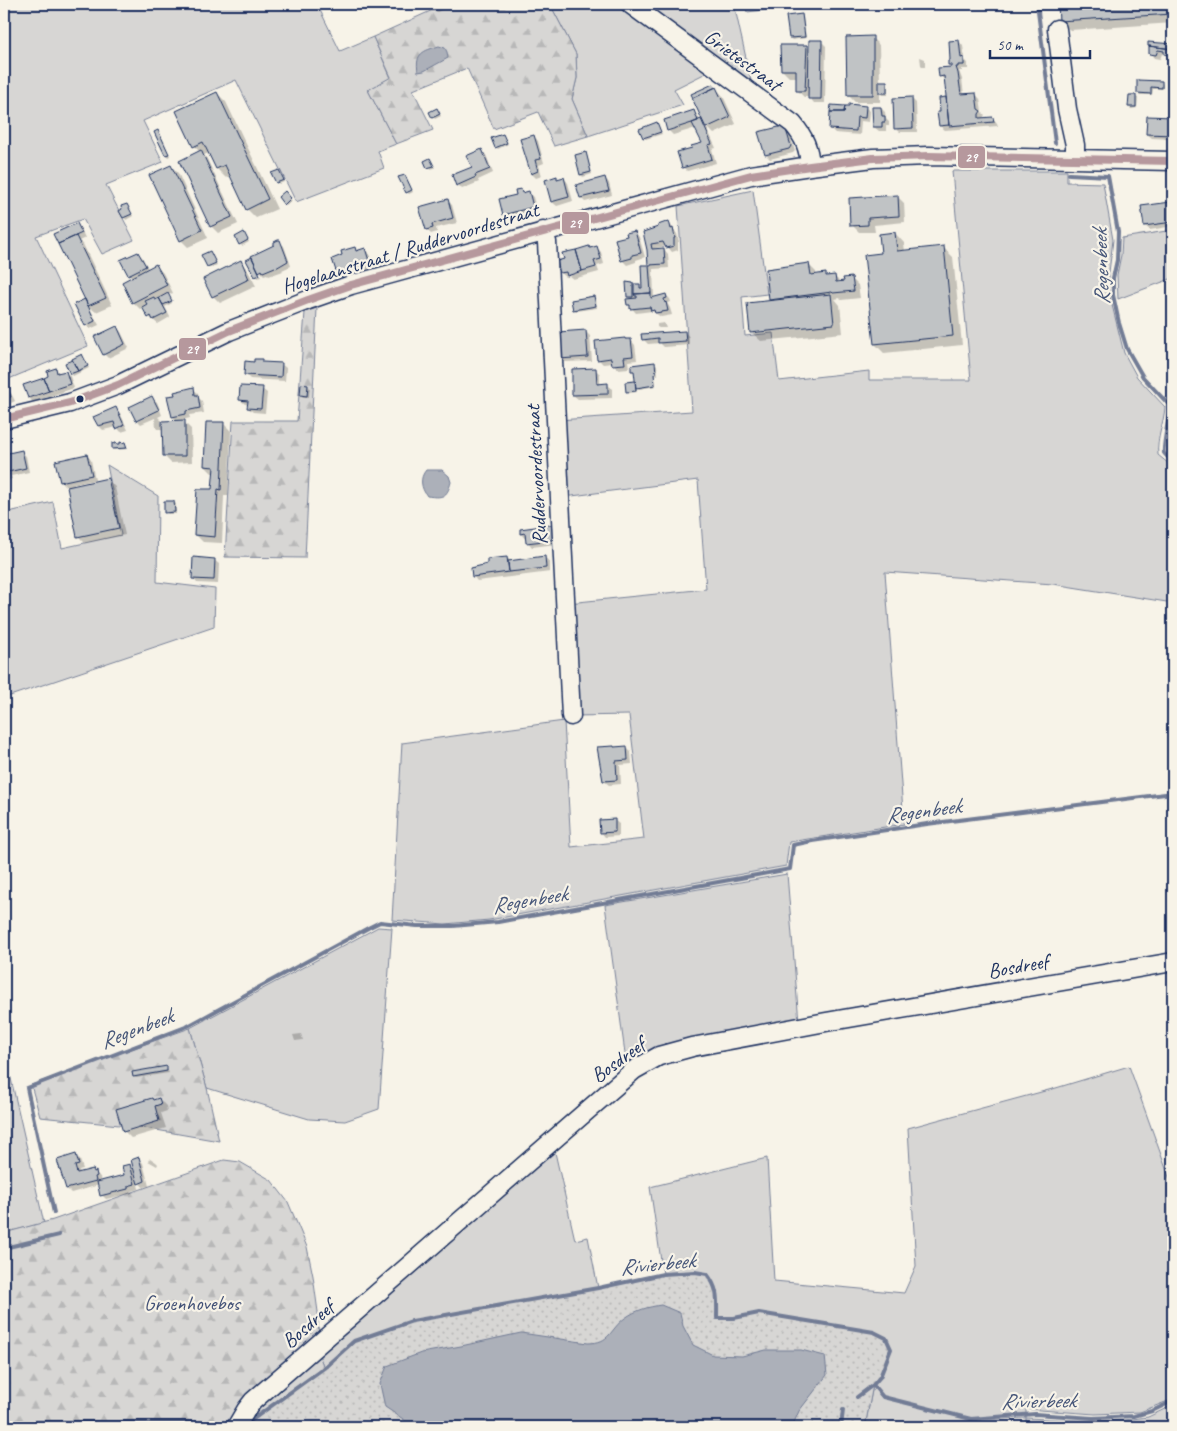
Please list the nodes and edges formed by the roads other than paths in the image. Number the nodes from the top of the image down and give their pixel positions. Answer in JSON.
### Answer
{"nodes":[{"id":1,"x":630,"y":4,"type":"edge"},
{"id":2,"x":1057,"y":29,"type":"dead end"},
{"id":3,"x":1075,"y":159,"type":"junction"},
{"id":4,"x":1173,"y":161,"type":"edge"},
{"id":5,"x":810,"y":166,"type":"junction"},
{"id":6,"x":544,"y":231,"type":"junction"},
{"id":7,"x":4,"y":419,"type":"edge"},
{"id":8,"x":571,"y":716,"type":"dead end"},
{"id":9,"x":1173,"y":962,"type":"edge"},
{"id":10,"x":236,"y":1427,"type":"edge"}],
"edges":[{"from":1,"to":5,"type":"street","name":"Grietestraat"},
{"from":2,"to":3,"type":"street"},
{"from":3,"to":4,"type":"street","name":"Hogelaanstraat / Ruddervoordestraat"},
{"from":3,"to":5,"type":"street","name":"Hogelaanstraat / Ruddervoordestraat"},
{"from":5,"to":6,"type":"street","name":"Hogelaanstraat / Ruddervoordestraat"},
{"from":6,"to":7,"type":"street","name":"Hogelaanstraat / Ruddervoordestraat"},
{"from":6,"to":8,"type":"street","name":"Ruddervoordestraat"},
{"from":9,"to":10,"type":"street","name":"Bosdreef"}]}
